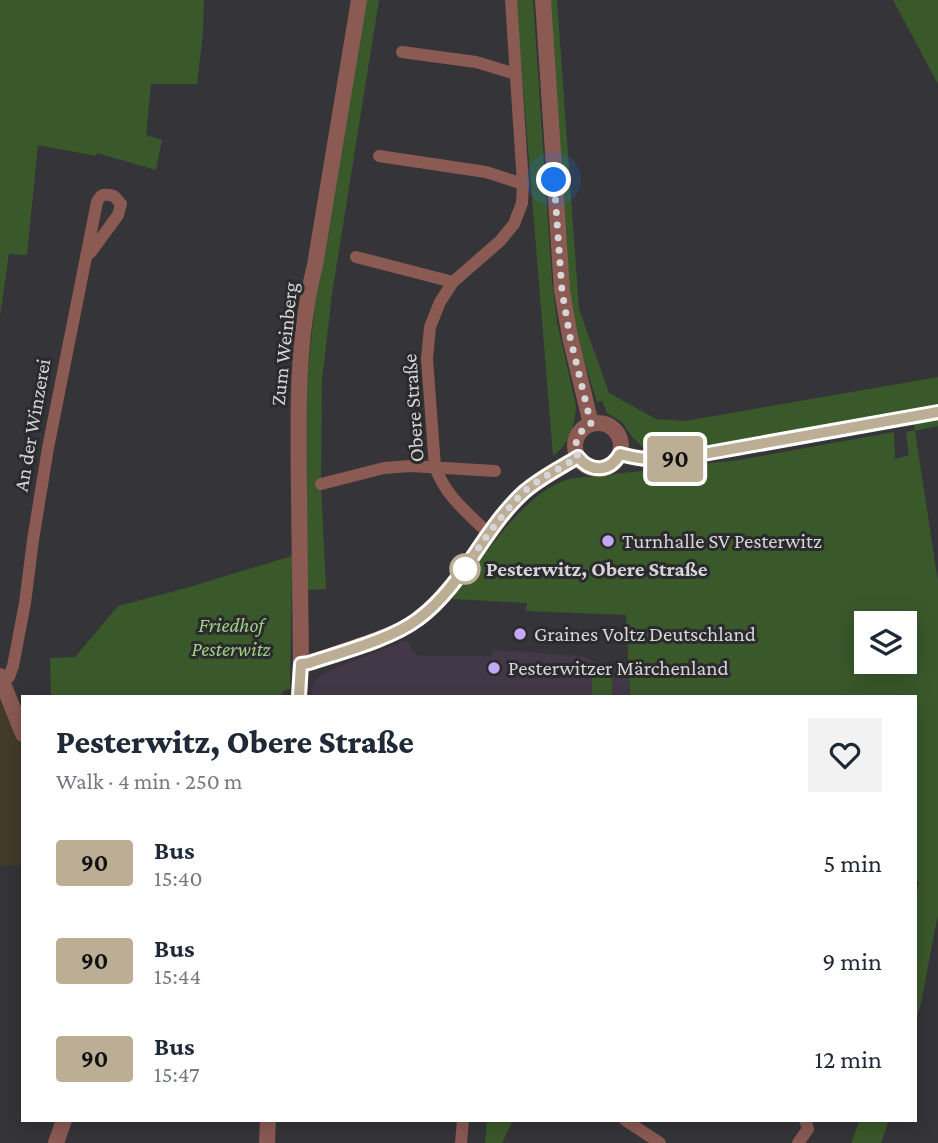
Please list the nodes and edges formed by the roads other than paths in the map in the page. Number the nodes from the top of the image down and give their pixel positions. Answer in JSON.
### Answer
{"nodes":[{"id":1,"x":359,"y":0,"type":"edge"},
{"id":2,"x":511,"y":0,"type":"edge"},
{"id":3,"x":543,"y":0,"type":"edge"},
{"id":4,"x":402,"y":52,"type":"dead end"},
{"id":5,"x":516,"y":74,"type":"junction"},
{"id":6,"x":380,"y":156,"type":"dead end"},
{"id":7,"x":523,"y":184,"type":"junction"},
{"id":8,"x":86,"y":256,"type":"dead end"},
{"id":9,"x":356,"y":257,"type":"dead end"},
{"id":10,"x":453,"y":282,"type":"junction"},
{"id":11,"x":938,"y":412,"type":"edge"},
{"id":12,"x":591,"y":424,"type":"junction"},
{"id":13,"x":620,"y":454,"type":"junction"},
{"id":14,"x":578,"y":457,"type":"junction"},
{"id":15,"x":435,"y":467,"type":"junction"},
{"id":16,"x":495,"y":471,"type":"dead end"},
{"id":17,"x":321,"y":484,"type":"dead end"},
{"id":18,"x":489,"y":534,"type":"junction"},
{"id":19,"x":301,"y":664,"type":"junction"},
{"id":20,"x":1,"y":679,"type":"edge"},
{"id":21,"x":299,"y":695,"type":"edge"},
{"id":22,"x":21,"y":729,"type":"edge"},
{"id":23,"x":268,"y":1122,"type":"edge"},
{"id":24,"x":463,"y":1122,"type":"edge"},
{"id":25,"x":628,"y":1122,"type":"edge"},
{"id":26,"x":806,"y":1124,"type":"edge"},
{"id":27,"x":267,"y":1143,"type":"edge"},
{"id":28,"x":461,"y":1143,"type":"edge"},
{"id":29,"x":660,"y":1143,"type":"edge"},
{"id":30,"x":797,"y":1143,"type":"edge"}],
"edges":[{"from":1,"to":19,"type":"street","name":"Zum Weinberg"},
{"from":2,"to":5,"type":"street","name":"Obere Straße"},
{"from":3,"to":12,"type":"street"},
{"from":4,"to":5,"type":"street"},
{"from":5,"to":7,"type":"street","name":"Obere Straße"},
{"from":6,"to":7,"type":"street"},
{"from":7,"to":10,"type":"street","name":"Obere Straße"},
{"from":8,"to":20,"type":"street","name":"An der Winzerei"},
{"from":9,"to":10,"type":"street"},
{"from":10,"to":15,"type":"street","name":"Obere Straße"},
{"from":11,"to":13,"type":"street"},
{"from":12,"to":13,"type":"street"},
{"from":12,"to":14,"type":"street"},
{"from":13,"to":14,"type":"street"},
{"from":14,"to":18,"type":"street"},
{"from":15,"to":16,"type":"street"},
{"from":15,"to":17,"type":"street"},
{"from":15,"to":18,"type":"street","name":"Obere Straße"},
{"from":18,"to":19,"type":"street"},
{"from":19,"to":21,"type":"street","name":"Zum Weinberg"},
{"from":20,"to":22,"type":"street","name":"An der Winzerei"},
{"from":23,"to":27,"type":"street"},
{"from":24,"to":28,"type":"street"},
{"from":25,"to":29,"type":"street"},
{"from":26,"to":30,"type":"street"}]}
